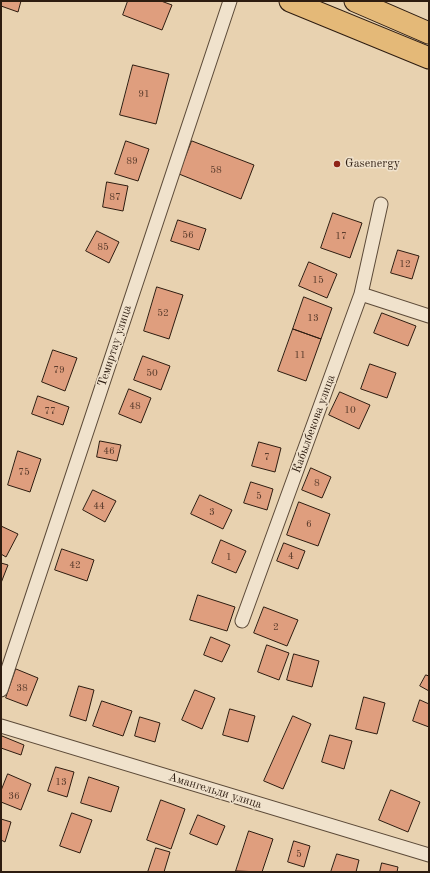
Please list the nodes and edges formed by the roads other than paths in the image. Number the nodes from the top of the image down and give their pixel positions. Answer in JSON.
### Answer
{"nodes":[{"id":1,"x":230,"y":1,"type":"edge"},
{"id":2,"x":290,"y":1,"type":"edge"},
{"id":3,"x":355,"y":1,"type":"edge"},
{"id":4,"x":429,"y":33,"type":"edge"},
{"id":5,"x":429,"y":58,"type":"edge"},
{"id":6,"x":381,"y":204,"type":"dead end"},
{"id":7,"x":361,"y":294,"type":"junction"},
{"id":8,"x":429,"y":316,"type":"edge"},
{"id":9,"x":242,"y":621,"type":"dead end"},
{"id":10,"x":1,"y":690,"type":"edge"},
{"id":11,"x":1,"y":726,"type":"edge"},
{"id":12,"x":429,"y":855,"type":"edge"}],
"edges":[{"from":1,"to":10,"type":"street","name":"Темиртау улица"},
{"from":2,"to":5,"type":"main road"},
{"from":3,"to":4,"type":"main road"},
{"from":6,"to":7,"type":"street","name":"Кабылбекова улица"},
{"from":7,"to":8,"type":"street"},
{"from":7,"to":9,"type":"street","name":"Кабылбекова улица"},
{"from":11,"to":12,"type":"street","name":"Амангельди улица"}]}
